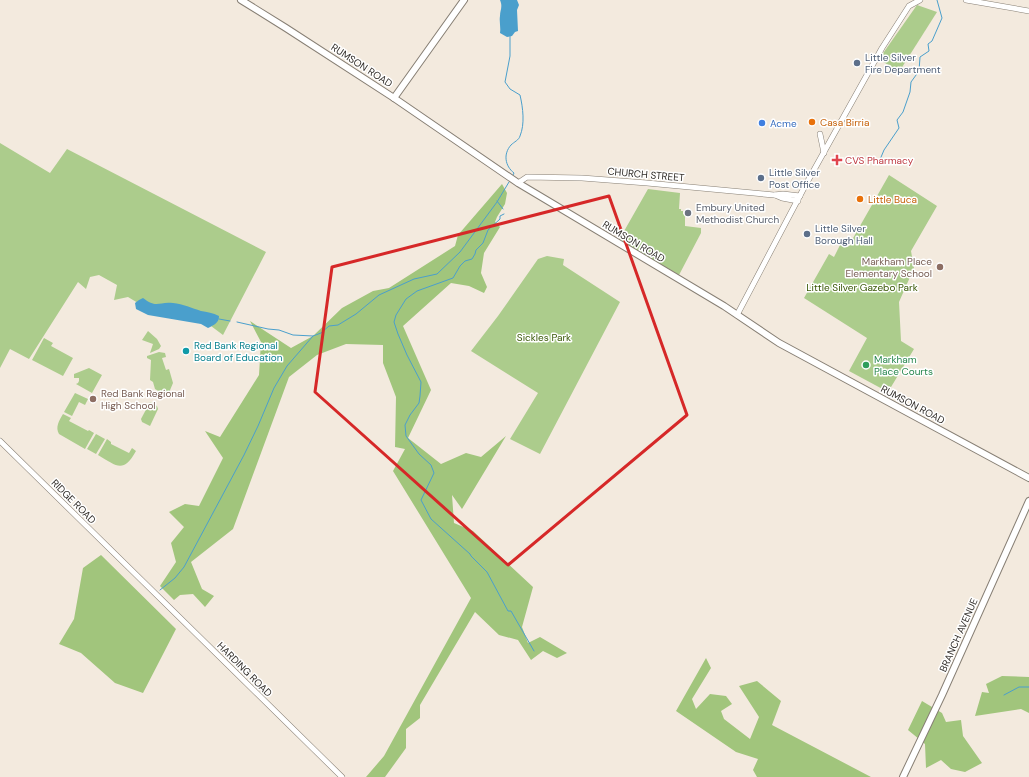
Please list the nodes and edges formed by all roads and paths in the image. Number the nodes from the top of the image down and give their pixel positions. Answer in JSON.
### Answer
{"nodes":[{"id":1,"x":241,"y":0,"type":"edge"},
{"id":2,"x":464,"y":0,"type":"edge"},
{"id":3,"x":920,"y":0,"type":"edge"},
{"id":4,"x":966,"y":0,"type":"edge"},
{"id":5,"x":1029,"y":11,"type":"edge"},
{"id":6,"x":394,"y":98,"type":"junction"},
{"id":7,"x":820,"y":134,"type":"dead end"},
{"id":8,"x":824,"y":152,"type":"junction"},
{"id":9,"x":518,"y":183,"type":"junction"},
{"id":10,"x":799,"y":198,"type":"junction"},
{"id":11,"x":737,"y":315,"type":"junction"},
{"id":12,"x":0,"y":441,"type":"edge"},
{"id":13,"x":1029,"y":478,"type":"edge"},
{"id":14,"x":1029,"y":501,"type":"edge"},
{"id":15,"x":136,"y":574,"type":"joint"},
{"id":16,"x":342,"y":777,"type":"edge"},
{"id":17,"x":903,"y":777,"type":"edge"}],
"edges":[{"from":1,"to":6,"type":"main road","name":"RUMSON ROAD"},
{"from":2,"to":6,"type":"main road"},
{"from":3,"to":8,"type":"street"},
{"from":4,"to":5,"type":"street"},
{"from":6,"to":9,"type":"main road","name":"RUMSON ROAD"},
{"from":7,"to":8,"type":"street"},
{"from":8,"to":10,"type":"street"},
{"from":9,"to":10,"type":"street","name":"CHURCH STREET"},
{"from":9,"to":11,"type":"main road","name":"RUMSON ROAD"},
{"from":10,"to":11,"type":"street"},
{"from":11,"to":13,"type":"main road","name":"RUMSON ROAD"},
{"from":12,"to":15,"type":"street","name":"RIDGE ROAD"},
{"from":14,"to":17,"type":"main road","name":"BRANCH AVENUE"},
{"from":15,"to":16,"type":"street","name":"HARDING ROAD"}]}
